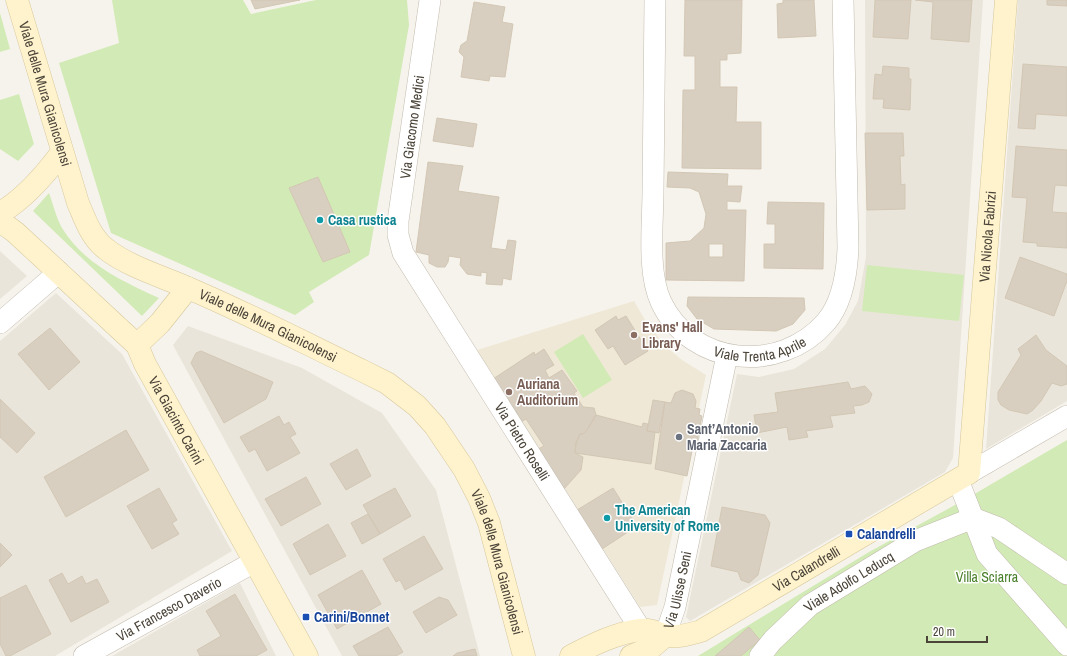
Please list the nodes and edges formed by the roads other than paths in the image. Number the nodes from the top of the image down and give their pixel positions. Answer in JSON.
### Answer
{"nodes":[{"id":1,"x":17,"y":0,"type":"edge"},
{"id":2,"x":430,"y":0,"type":"edge"},
{"id":3,"x":655,"y":0,"type":"edge"},
{"id":4,"x":843,"y":0,"type":"edge"},
{"id":5,"x":1006,"y":0,"type":"edge"},
{"id":6,"x":62,"y":152,"type":"junction"},
{"id":7,"x":0,"y":213,"type":"edge"},
{"id":8,"x":0,"y":221,"type":"edge"},
{"id":9,"x":403,"y":253,"type":"joint"},
{"id":10,"x":59,"y":272,"type":"junction"},
{"id":11,"x":188,"y":288,"type":"junction"},
{"id":12,"x":0,"y":323,"type":"edge"},
{"id":13,"x":137,"y":345,"type":"junction"},
{"id":14,"x":727,"y":355,"type":"junction"},
{"id":15,"x":1067,"y":416,"type":"edge"},
{"id":16,"x":963,"y":477,"type":"junction"},
{"id":17,"x":973,"y":518,"type":"junction"},
{"id":18,"x":254,"y":562,"type":"junction"},
{"id":19,"x":1067,"y":574,"type":"edge"},
{"id":20,"x":654,"y":642,"type":"edge"},
{"id":21,"x":1067,"y":645,"type":"edge"},
{"id":22,"x":84,"y":656,"type":"edge"},
{"id":23,"x":307,"y":656,"type":"edge"},
{"id":24,"x":524,"y":656,"type":"edge"},
{"id":25,"x":571,"y":656,"type":"edge"},
{"id":26,"x":631,"y":656,"type":"edge"},
{"id":27,"x":760,"y":656,"type":"edge"}],
"edges":[{"from":1,"to":6,"type":"street","name":"Viale delle Mura Gianicolensi"},
{"from":2,"to":9,"type":"street","name":"Via Giacomo Medici"},
{"from":3,"to":14,"type":"street","name":"Viale Trenta Aprile"},
{"from":4,"to":14,"type":"street","name":"Viale Trenta Aprile"},
{"from":5,"to":16,"type":"street","name":"Via Nicola Fabrizi"},
{"from":6,"to":7,"type":"street"},
{"from":6,"to":11,"type":"street","name":"Viale delle Mura Gianicolensi"},
{"from":8,"to":10,"type":"street","name":"Via Giacinto Carini"},
{"from":9,"to":20,"type":"street","name":"Via Pietro Roselli"},
{"from":10,"to":12,"type":"street"},
{"from":10,"to":13,"type":"street","name":"Via Giacinto Carini"},
{"from":11,"to":13,"type":"street"},
{"from":11,"to":24,"type":"street","name":"Viale delle Mura Gianicolensi"},
{"from":13,"to":18,"type":"street","name":"Via Giacinto Carini"},
{"from":14,"to":20,"type":"street","name":"Via Ulisse Seni"},
{"from":15,"to":16,"type":"street","name":"Via Calandrelli"},
{"from":16,"to":17,"type":"street"},
{"from":16,"to":20,"type":"street","name":"Via Calandrelli"},
{"from":17,"to":19,"type":"street"},
{"from":17,"to":21,"type":"street"},
{"from":17,"to":27,"type":"street","name":"Viale Adolfo Leducq"},
{"from":18,"to":22,"type":"street","name":"Via Francesco Daverio"},
{"from":18,"to":23,"type":"street","name":"Via Giacinto Carini"},
{"from":20,"to":25,"type":"street","name":"Via Calandrelli"},
{"from":20,"to":26,"type":"street","name":"Via Calandrelli"}]}
